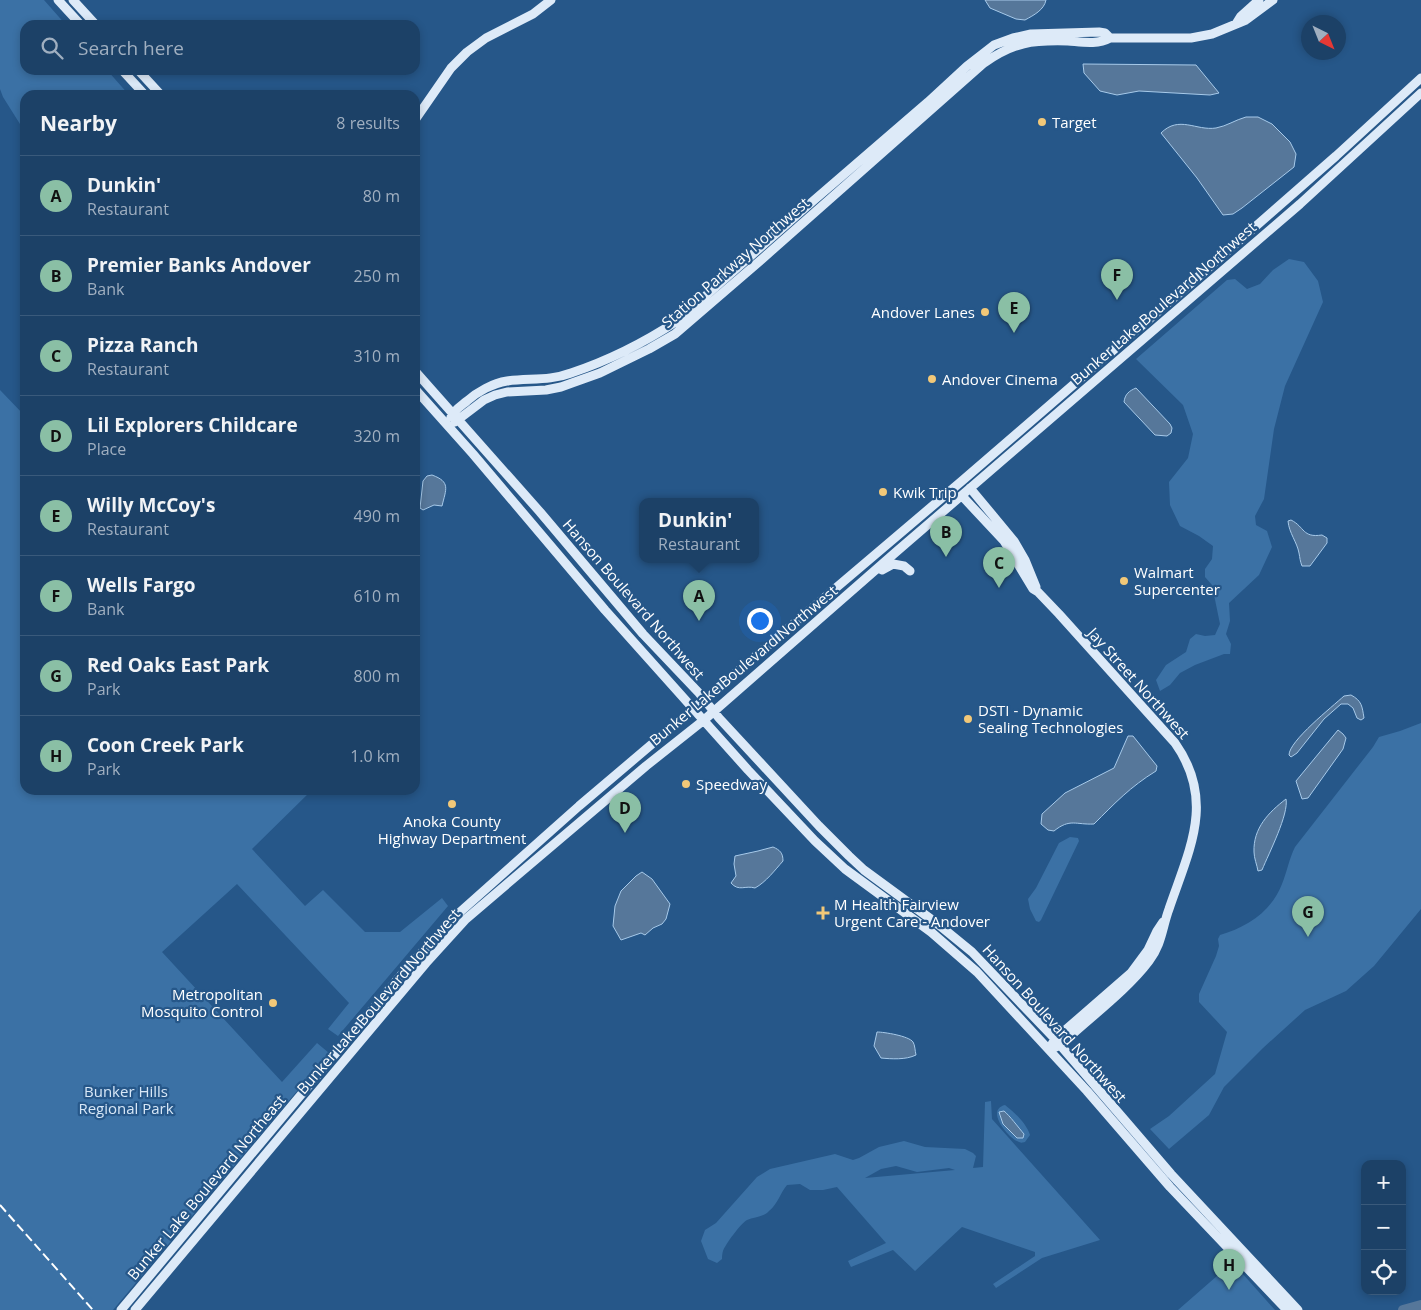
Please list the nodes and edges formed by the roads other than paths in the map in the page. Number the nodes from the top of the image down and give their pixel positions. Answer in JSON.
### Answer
{"nodes":[{"id":1,"x":58,"y":0,"type":"edge"},
{"id":2,"x":73,"y":0,"type":"edge"},
{"id":3,"x":551,"y":0,"type":"edge"},
{"id":4,"x":1259,"y":0,"type":"edge"},
{"id":5,"x":1273,"y":0,"type":"edge"},
{"id":6,"x":76,"y":20,"type":"edge"},
{"id":7,"x":91,"y":20,"type":"edge"},
{"id":8,"x":1236,"y":24,"type":"junction"},
{"id":9,"x":127,"y":75,"type":"edge"},
{"id":10,"x":143,"y":75,"type":"edge"},
{"id":11,"x":1421,"y":78,"type":"edge"},
{"id":12,"x":140,"y":90,"type":"edge"},
{"id":13,"x":156,"y":90,"type":"edge"},
{"id":14,"x":1421,"y":93,"type":"edge"},
{"id":15,"x":420,"y":113,"type":"edge"},
{"id":16,"x":420,"y":377,"type":"edge"},
{"id":17,"x":420,"y":394,"type":"edge"},
{"id":18,"x":456,"y":416,"type":"junction"},
{"id":19,"x":448,"y":425,"type":"junction"},
{"id":20,"x":970,"y":488,"type":"junction"},
{"id":21,"x":962,"y":496,"type":"junction"},
{"id":22,"x":910,"y":571,"type":"dead end"},
{"id":23,"x":1038,"y":592,"type":"junction"},
{"id":24,"x":849,"y":593,"type":"junction"},
{"id":25,"x":705,"y":700,"type":"junction"},
{"id":26,"x":694,"y":709,"type":"junction"},
{"id":27,"x":714,"y":711,"type":"junction"},
{"id":28,"x":704,"y":720,"type":"junction"},
{"id":29,"x":471,"y":902,"type":"joint"},
{"id":30,"x":1060,"y":1041,"type":"junction"},
{"id":31,"x":1049,"y":1050,"type":"junction"},
{"id":32,"x":288,"y":1111,"type":"junction"},
{"id":33,"x":240,"y":1185,"type":"junction"},
{"id":34,"x":121,"y":1310,"type":"edge"},
{"id":35,"x":135,"y":1310,"type":"edge"},
{"id":36,"x":1287,"y":1310,"type":"edge"},
{"id":37,"x":1298,"y":1310,"type":"edge"}],
"edges":[{"from":1,"to":6,"type":"main road"},
{"from":2,"to":7,"type":"main road"},
{"from":3,"to":15,"type":"main road"},
{"from":4,"to":8,"type":"main road","name":"Station Parkway Northwest"},
{"from":5,"to":8,"type":"main road","name":"Station Parkway Northwest"},
{"from":8,"to":18,"type":"main road","name":"Station Parkway Northwest"},
{"from":9,"to":12,"type":"main road"},
{"from":10,"to":13,"type":"main road"},
{"from":11,"to":25,"type":"main road","name":"Bunker Lake Boulevard Northwest"},
{"from":14,"to":20,"type":"main road","name":"Bunker Lake Boulevard Northwest"},
{"from":16,"to":18,"type":"main road","name":"Hanson Boulevard Northwest"},
{"from":17,"to":19,"type":"main road","name":"Hanson Boulevard Northwest"},
{"from":18,"to":19,"type":"main road","name":"Station Parkway Northwest"},
{"from":18,"to":25,"type":"main road","name":"Hanson Boulevard Northwest"},
{"from":19,"to":26,"type":"main road","name":"Hanson Boulevard Northwest"},
{"from":20,"to":21,"type":"main road","name":"Bunker Lake Boulevard Northwest"},
{"from":20,"to":23,"type":"main road","name":"Jay Street Northwest"},
{"from":21,"to":23,"type":"main road","name":"Jay Street Northwest"},
{"from":21,"to":24,"type":"main road","name":"Bunker Lake Boulevard Northwest"},
{"from":22,"to":24,"type":"main road"},
{"from":23,"to":30,"type":"main road","name":"Jay Street Northwest"},
{"from":24,"to":27,"type":"main road","name":"Bunker Lake Boulevard Northwest"},
{"from":25,"to":26,"type":"main road","name":"Bunker Lake Boulevard Northwest"},
{"from":25,"to":27,"type":"main road","name":"Hanson Boulevard Northwest"},
{"from":26,"to":28,"type":"main road","name":"Hanson Boulevard Northwest"},
{"from":26,"to":29,"type":"main road","name":"Bunker Lake Boulevard Northwest"},
{"from":27,"to":28,"type":"main road","name":"Bunker Lake Boulevard Northwest"},
{"from":27,"to":30,"type":"main road","name":"Hanson Boulevard Northwest"},
{"from":28,"to":31,"type":"main road","name":"Hanson Boulevard Northwest"},
{"from":28,"to":33,"type":"main road","name":"Bunker Lake Boulevard Northwest"},
{"from":29,"to":32,"type":"main road","name":"Bunker Lake Boulevard Northeast"},
{"from":30,"to":31,"type":"main road","name":"Jay Street Northwest"},
{"from":30,"to":37,"type":"main road","name":"Hanson Boulevard Northwest"},
{"from":31,"to":36,"type":"main road","name":"Hanson Boulevard Northwest"},
{"from":32,"to":33,"type":"main road"},
{"from":32,"to":34,"type":"main road","name":"Bunker Lake Boulevard Northeast"},
{"from":33,"to":35,"type":"main road","name":"Bunker Lake Boulevard Northwest"}]}
